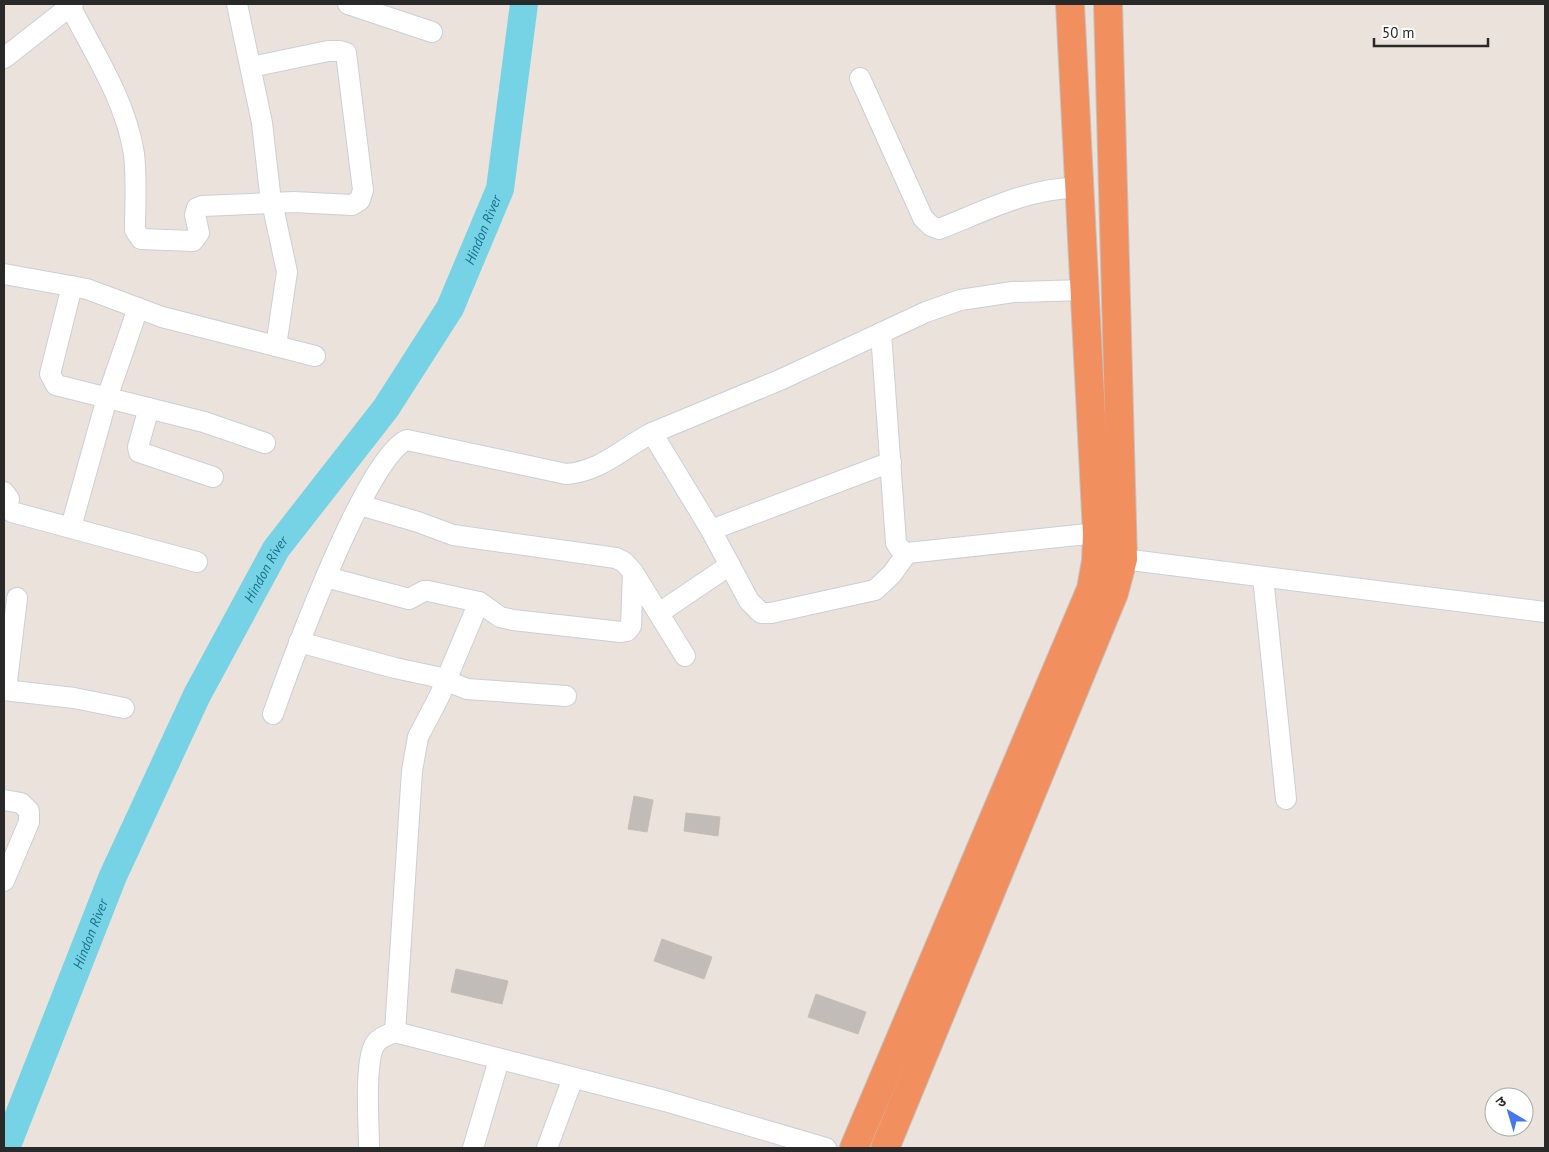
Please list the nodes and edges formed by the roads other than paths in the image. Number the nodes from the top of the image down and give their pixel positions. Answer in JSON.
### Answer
{"nodes":[{"id":1,"x":237,"y":4,"type":"edge"},
{"id":2,"x":348,"y":4,"type":"edge"},
{"id":3,"x":1070,"y":4,"type":"edge"},
{"id":4,"x":1108,"y":4,"type":"edge"},
{"id":5,"x":71,"y":5,"type":"edge"},
{"id":6,"x":432,"y":32,"type":"dead end"},
{"id":7,"x":4,"y":58,"type":"edge"},
{"id":8,"x":251,"y":67,"type":"junction"},
{"id":9,"x":860,"y":78,"type":"dead end"},
{"id":10,"x":1078,"y":188,"type":"junction"},
{"id":11,"x":272,"y":203,"type":"junction"},
{"id":12,"x":4,"y":274,"type":"edge"},
{"id":13,"x":72,"y":286,"type":"junction"},
{"id":14,"x":1084,"y":290,"type":"junction"},
{"id":15,"x":138,"y":308,"type":"junction"},
{"id":16,"x":881,"y":332,"type":"junction"},
{"id":17,"x":276,"y":346,"type":"junction"},
{"id":18,"x":315,"y":356,"type":"dead end"},
{"id":19,"x":107,"y":398,"type":"junction"},
{"id":20,"x":149,"y":408,"type":"junction"},
{"id":21,"x":652,"y":433,"type":"junction"},
{"id":22,"x":265,"y":443,"type":"dead end"},
{"id":23,"x":891,"y":462,"type":"junction"},
{"id":24,"x":213,"y":477,"type":"dead end"},
{"id":25,"x":4,"y":492,"type":"edge"},
{"id":26,"x":360,"y":505,"type":"junction"},
{"id":27,"x":71,"y":527,"type":"junction"},
{"id":28,"x":711,"y":530,"type":"junction"},
{"id":29,"x":1097,"y":533,"type":"junction"},
{"id":30,"x":907,"y":553,"type":"junction"},
{"id":31,"x":1123,"y":559,"type":"junction"},
{"id":32,"x":197,"y":562,"type":"dead end"},
{"id":33,"x":730,"y":565,"type":"junction"},
{"id":34,"x":633,"y":572,"type":"junction"},
{"id":35,"x":326,"y":577,"type":"junction"},
{"id":36,"x":1263,"y":577,"type":"junction"},
{"id":37,"x":17,"y":598,"type":"dead end"},
{"id":38,"x":479,"y":602,"type":"junction"},
{"id":39,"x":1545,"y":612,"type":"edge"},
{"id":40,"x":659,"y":613,"type":"junction"},
{"id":41,"x":299,"y":642,"type":"junction"},
{"id":42,"x":685,"y":656,"type":"dead end"},
{"id":43,"x":446,"y":680,"type":"junction"},
{"id":44,"x":5,"y":690,"type":"edge"},
{"id":45,"x":566,"y":696,"type":"dead end"},
{"id":46,"x":124,"y":708,"type":"dead end"},
{"id":47,"x":273,"y":714,"type":"dead end"},
{"id":48,"x":1286,"y":799,"type":"dead end"},
{"id":49,"x":4,"y":800,"type":"edge"},
{"id":50,"x":4,"y":881,"type":"edge"},
{"id":51,"x":395,"y":1032,"type":"junction"},
{"id":52,"x":499,"y":1060,"type":"junction"},
{"id":53,"x":573,"y":1078,"type":"junction"},
{"id":54,"x":369,"y":1148,"type":"edge"},
{"id":55,"x":473,"y":1148,"type":"edge"},
{"id":56,"x":547,"y":1148,"type":"edge"},
{"id":57,"x":826,"y":1148,"type":"edge"},
{"id":58,"x":854,"y":1148,"type":"edge"},
{"id":59,"x":885,"y":1148,"type":"edge"}],
"edges":[{"from":1,"to":8,"type":"street"},
{"from":2,"to":6,"type":"street"},
{"from":3,"to":10,"type":"highway"},
{"from":4,"to":31,"type":"highway"},
{"from":5,"to":7,"type":"street"},
{"from":5,"to":11,"type":"street"},
{"from":8,"to":11,"type":"street"},
{"from":8,"to":11,"type":"street"},
{"from":9,"to":10,"type":"street"},
{"from":10,"to":14,"type":"highway"},
{"from":11,"to":17,"type":"street"},
{"from":12,"to":13,"type":"street"},
{"from":13,"to":15,"type":"street"},
{"from":13,"to":19,"type":"street"},
{"from":14,"to":16,"type":"street"},
{"from":14,"to":29,"type":"highway"},
{"from":15,"to":17,"type":"street"},
{"from":15,"to":19,"type":"street"},
{"from":16,"to":21,"type":"street"},
{"from":16,"to":23,"type":"street"},
{"from":17,"to":18,"type":"street"},
{"from":19,"to":20,"type":"street"},
{"from":19,"to":27,"type":"street"},
{"from":20,"to":22,"type":"street"},
{"from":20,"to":24,"type":"street"},
{"from":21,"to":26,"type":"street"},
{"from":21,"to":28,"type":"street"},
{"from":23,"to":28,"type":"street"},
{"from":23,"to":30,"type":"street"},
{"from":25,"to":27,"type":"street"},
{"from":26,"to":34,"type":"street"},
{"from":26,"to":35,"type":"street"},
{"from":27,"to":32,"type":"street"},
{"from":28,"to":33,"type":"street"},
{"from":29,"to":30,"type":"street"},
{"from":29,"to":58,"type":"highway"},
{"from":30,"to":33,"type":"street"},
{"from":31,"to":36,"type":"street"},
{"from":31,"to":59,"type":"highway"},
{"from":33,"to":40,"type":"street"},
{"from":34,"to":38,"type":"street"},
{"from":34,"to":40,"type":"street"},
{"from":35,"to":38,"type":"street"},
{"from":35,"to":41,"type":"street"},
{"from":36,"to":39,"type":"street"},
{"from":36,"to":48,"type":"street"},
{"from":37,"to":44,"type":"street"},
{"from":38,"to":43,"type":"street"},
{"from":40,"to":42,"type":"street"},
{"from":41,"to":43,"type":"street"},
{"from":41,"to":47,"type":"street"},
{"from":43,"to":45,"type":"street"},
{"from":43,"to":51,"type":"street"},
{"from":44,"to":46,"type":"street"},
{"from":49,"to":50,"type":"street"},
{"from":51,"to":52,"type":"street"},
{"from":51,"to":54,"type":"street"},
{"from":52,"to":53,"type":"street"},
{"from":52,"to":55,"type":"street"},
{"from":53,"to":56,"type":"street"},
{"from":53,"to":57,"type":"street"}]}
